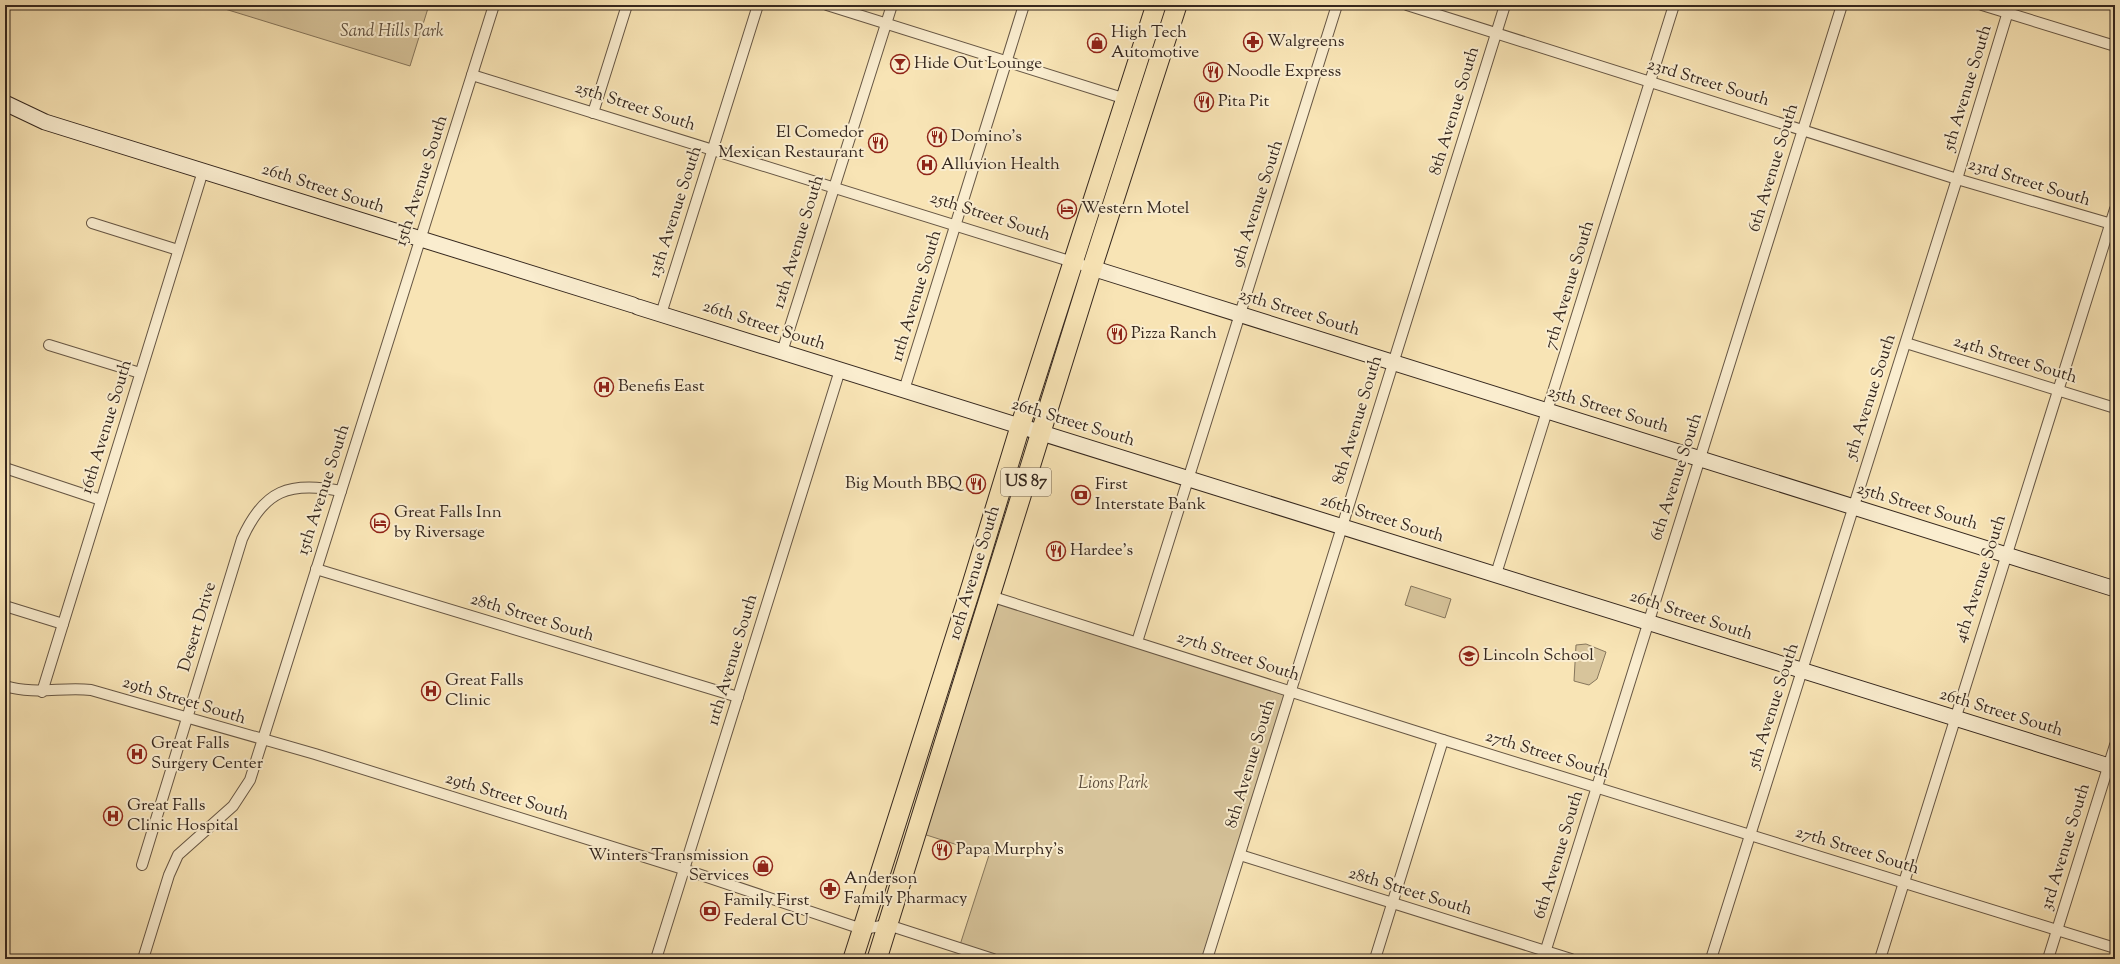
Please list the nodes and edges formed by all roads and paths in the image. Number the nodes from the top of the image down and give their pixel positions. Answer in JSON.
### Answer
{"nodes":[{"id":1,"x":494,"y":5,"type":"edge"},
{"id":2,"x":627,"y":5,"type":"edge"},
{"id":3,"x":758,"y":5,"type":"edge"},
{"id":4,"x":827,"y":5,"type":"edge"},
{"id":5,"x":892,"y":5,"type":"edge"},
{"id":6,"x":1024,"y":5,"type":"edge"},
{"id":7,"x":1156,"y":5,"type":"edge"},
{"id":8,"x":1178,"y":5,"type":"edge"},
{"id":9,"x":1337,"y":5,"type":"edge"},
{"id":10,"x":1407,"y":5,"type":"edge"},
{"id":11,"x":1505,"y":5,"type":"edge"},
{"id":12,"x":1674,"y":5,"type":"edge"},
{"id":13,"x":1842,"y":5,"type":"edge"},
{"id":14,"x":1982,"y":5,"type":"edge"},
{"id":15,"x":2009,"y":9,"type":"edge"},
{"id":16,"x":886,"y":24,"type":"junction"},
{"id":17,"x":1497,"y":33,"type":"junction"},
{"id":18,"x":2115,"y":46,"type":"edge"},
{"id":19,"x":1007,"y":62,"type":"junction"},
{"id":20,"x":472,"y":75,"type":"junction"},
{"id":21,"x":1650,"y":82,"type":"junction"},
{"id":22,"x":1127,"y":99,"type":"junction"},
{"id":23,"x":5,"y":103,"type":"edge"},
{"id":24,"x":1146,"y":106,"type":"junction"},
{"id":25,"x":593,"y":113,"type":"junction"},
{"id":26,"x":1802,"y":130,"type":"junction"},
{"id":27,"x":712,"y":151,"type":"junction"},
{"id":28,"x":203,"y":171,"type":"junction"},
{"id":29,"x":1957,"y":179,"type":"junction"},
{"id":30,"x":833,"y":187,"type":"junction"},
{"id":31,"x":2115,"y":209,"type":"edge"},
{"id":32,"x":92,"y":223,"type":"dead end"},
{"id":33,"x":2113,"y":225,"type":"edge"},
{"id":34,"x":955,"y":226,"type":"junction"},
{"id":35,"x":420,"y":239,"type":"junction"},
{"id":36,"x":178,"y":250,"type":"junction"},
{"id":37,"x":1073,"y":264,"type":"junction"},
{"id":38,"x":1092,"y":268,"type":"junction"},
{"id":39,"x":661,"y":314,"type":"junction"},
{"id":40,"x":1240,"y":314,"type":"junction"},
{"id":41,"x":1906,"y":343,"type":"junction"},
{"id":42,"x":49,"y":345,"type":"dead end"},
{"id":43,"x":782,"y":352,"type":"junction"},
{"id":44,"x":1393,"y":362,"type":"junction"},
{"id":45,"x":840,"y":370,"type":"junction"},
{"id":46,"x":140,"y":373,"type":"junction"},
{"id":47,"x":904,"y":390,"type":"junction"},
{"id":48,"x":2059,"y":391,"type":"junction"},
{"id":49,"x":2115,"y":408,"type":"edge"},
{"id":50,"x":1548,"y":411,"type":"junction"},
{"id":51,"x":1020,"y":427,"type":"junction"},
{"id":52,"x":1041,"y":433,"type":"junction"},
{"id":53,"x":1700,"y":459,"type":"junction"},
{"id":54,"x":8,"y":470,"type":"dead end"},
{"id":55,"x":1189,"y":478,"type":"junction"},
{"id":56,"x":341,"y":491,"type":"junction"},
{"id":57,"x":101,"y":500,"type":"junction"},
{"id":58,"x":1852,"y":507,"type":"junction"},
{"id":59,"x":1342,"y":526,"type":"junction"},
{"id":60,"x":2005,"y":554,"type":"junction"},
{"id":61,"x":316,"y":569,"type":"junction"},
{"id":62,"x":1496,"y":574,"type":"junction"},
{"id":63,"x":2115,"y":589,"type":"edge"},
{"id":64,"x":970,"y":591,"type":"junction"},
{"id":65,"x":990,"y":596,"type":"junction"},
{"id":66,"x":5,"y":606,"type":"edge"},
{"id":67,"x":1648,"y":622,"type":"junction"},
{"id":68,"x":63,"y":624,"type":"junction"},
{"id":69,"x":1137,"y":642,"type":"junction"},
{"id":70,"x":1802,"y":671,"type":"junction"},
{"id":71,"x":5,"y":686,"type":"edge"},
{"id":72,"x":1291,"y":690,"type":"junction"},
{"id":73,"x":42,"y":692,"type":"junction"},
{"id":74,"x":738,"y":697,"type":"junction"},
{"id":75,"x":186,"y":718,"type":"junction"},
{"id":76,"x":1954,"y":718,"type":"junction"},
{"id":77,"x":262,"y":740,"type":"junction"},
{"id":78,"x":1443,"y":740,"type":"junction"},
{"id":79,"x":2115,"y":745,"type":"edge"},
{"id":80,"x":2112,"y":767,"type":"edge"},
{"id":81,"x":1597,"y":787,"type":"junction"},
{"id":82,"x":1749,"y":834,"type":"junction"},
{"id":83,"x":1240,"y":855,"type":"junction"},
{"id":84,"x":142,"y":865,"type":"dead end"},
{"id":85,"x":683,"y":869,"type":"junction"},
{"id":86,"x":1905,"y":882,"type":"junction"},
{"id":87,"x":1392,"y":903,"type":"junction"},
{"id":88,"x":888,"y":925,"type":"junction"},
{"id":89,"x":862,"y":929,"type":"junction"},
{"id":90,"x":2057,"y":930,"type":"junction"},
{"id":91,"x":2115,"y":948,"type":"edge"},
{"id":92,"x":1544,"y":955,"type":"edge"},
{"id":93,"x":143,"y":959,"type":"edge"},
{"id":94,"x":656,"y":959,"type":"edge"},
{"id":95,"x":853,"y":959,"type":"edge"},
{"id":96,"x":877,"y":959,"type":"edge"},
{"id":97,"x":993,"y":959,"type":"edge"},
{"id":98,"x":1207,"y":959,"type":"edge"},
{"id":99,"x":1375,"y":959,"type":"edge"},
{"id":100,"x":1570,"y":959,"type":"edge"},
{"id":101,"x":1711,"y":959,"type":"edge"},
{"id":102,"x":1880,"y":959,"type":"edge"},
{"id":103,"x":2048,"y":959,"type":"edge"}],
"edges":[{"from":1,"to":20,"type":"street","name":"15th Avenue South"},
{"from":2,"to":25,"type":"street"},
{"from":3,"to":27,"type":"street","name":"13th Avenue South"},
{"from":4,"to":16,"type":"street"},
{"from":5,"to":16,"type":"street","name":"12th Avenue South"},
{"from":6,"to":19,"type":"street","name":"11th Avenue South"},
{"from":7,"to":22,"type":"highway","name":"10th Avenue South","number":"US 87"},
{"from":8,"to":24,"type":"highway","name":"10th Avenue South","number":"US 87"},
{"from":9,"to":40,"type":"street","name":"9th Avenue South"},
{"from":10,"to":17,"type":"street","name":"23rd Street South"},
{"from":11,"to":17,"type":"street","name":"8th Avenue South"},
{"from":12,"to":21,"type":"street","name":"7th Avenue South"},
{"from":13,"to":26,"type":"street","name":"6th Avenue South"},
{"from":14,"to":15,"type":"street"},
{"from":15,"to":18,"type":"street"},
{"from":15,"to":29,"type":"street","name":"5th Avenue South"},
{"from":16,"to":19,"type":"street"},
{"from":16,"to":30,"type":"street","name":"12th Avenue South"},
{"from":17,"to":21,"type":"street","name":"23rd Street South"},
{"from":17,"to":44,"type":"street","name":"8th Avenue South"},
{"from":19,"to":22,"type":"street"},
{"from":19,"to":34,"type":"street","name":"11th Avenue South"},
{"from":20,"to":25,"type":"street","name":"25th Street South"},
{"from":20,"to":35,"type":"street","name":"15th Avenue South"},
{"from":21,"to":26,"type":"street","name":"23rd Street South"},
{"from":21,"to":50,"type":"street","name":"7th Avenue South"},
{"from":22,"to":24,"type":"street"},
{"from":22,"to":37,"type":"highway","name":"10th Avenue South","number":"US 87"},
{"from":23,"to":28,"type":"street","name":"26th Street South"},
{"from":24,"to":38,"type":"highway","name":"10th Avenue South","number":"US 87"},
{"from":25,"to":27,"type":"street","name":"25th Street South"},
{"from":26,"to":29,"type":"street","name":"23rd Street South"},
{"from":26,"to":53,"type":"street","name":"6th Avenue South"},
{"from":27,"to":30,"type":"street","name":"25th Street South"},
{"from":27,"to":39,"type":"street","name":"13th Avenue South"},
{"from":28,"to":35,"type":"street","name":"26th Street South"},
{"from":28,"to":36,"type":"street","name":"16th Avenue South"},
{"from":29,"to":33,"type":"street","name":"23rd Street South"},
{"from":29,"to":41,"type":"street","name":"5th Avenue South"},
{"from":30,"to":34,"type":"street","name":"25th Street South"},
{"from":30,"to":43,"type":"street","name":"12th Avenue South"},
{"from":31,"to":33,"type":"street","name":"4th Avenue South"},
{"from":32,"to":36,"type":"street"},
{"from":33,"to":48,"type":"street","name":"4th Avenue South"},
{"from":34,"to":37,"type":"street","name":"25th Street South"},
{"from":34,"to":47,"type":"street","name":"11th Avenue South"},
{"from":35,"to":39,"type":"street","name":"26th Street South"},
{"from":35,"to":56,"type":"street","name":"15th Avenue South"},
{"from":36,"to":46,"type":"street","name":"16th Avenue South"},
{"from":37,"to":38,"type":"street","name":"25th Street South"},
{"from":37,"to":51,"type":"highway","name":"10th Avenue South","number":"US 87"},
{"from":38,"to":40,"type":"street","name":"25th Street South"},
{"from":38,"to":52,"type":"highway","name":"10th Avenue South","number":"US 87"},
{"from":39,"to":43,"type":"street","name":"26th Street South"},
{"from":40,"to":44,"type":"street","name":"25th Street South"},
{"from":40,"to":55,"type":"street","name":"9th Avenue South"},
{"from":41,"to":48,"type":"street","name":"24th Street South"},
{"from":41,"to":58,"type":"street","name":"5th Avenue South"},
{"from":42,"to":46,"type":"street"},
{"from":43,"to":45,"type":"street","name":"26th Street South"},
{"from":44,"to":50,"type":"street","name":"25th Street South"},
{"from":44,"to":59,"type":"street","name":"8th Avenue South"},
{"from":45,"to":47,"type":"street","name":"26th Street South"},
{"from":45,"to":74,"type":"street","name":"11th Avenue South"},
{"from":46,"to":57,"type":"street","name":"16th Avenue South"},
{"from":47,"to":51,"type":"street","name":"26th Street South"},
{"from":48,"to":49,"type":"street","name":"24th Street South"},
{"from":48,"to":60,"type":"street","name":"4th Avenue South"},
{"from":50,"to":53,"type":"street","name":"25th Street South"},
{"from":50,"to":62,"type":"street","name":"7th Avenue South"},
{"from":51,"to":52,"type":"street","name":"26th Street South"},
{"from":51,"to":64,"type":"highway","name":"10th Avenue South","number":"US 87"},
{"from":52,"to":55,"type":"street","name":"26th Street South"},
{"from":52,"to":65,"type":"highway","name":"10th Avenue South","number":"US 87"},
{"from":53,"to":58,"type":"street","name":"25th Street South"},
{"from":53,"to":67,"type":"street","name":"6th Avenue South"},
{"from":54,"to":57,"type":"street"},
{"from":55,"to":59,"type":"street","name":"26th Street South"},
{"from":55,"to":69,"type":"street","name":"9th Avenue South"},
{"from":56,"to":61,"type":"street","name":"15th Avenue South"},
{"from":56,"to":75,"type":"street","name":"Desert Drive"},
{"from":57,"to":68,"type":"street","name":"16th Avenue South"},
{"from":58,"to":60,"type":"street","name":"25th Street South"},
{"from":58,"to":70,"type":"street","name":"5th Avenue South"},
{"from":59,"to":62,"type":"street","name":"26th Street South"},
{"from":59,"to":72,"type":"street","name":"8th Avenue South"},
{"from":60,"to":63,"type":"street","name":"25th Street South"},
{"from":60,"to":76,"type":"street","name":"4th Avenue South"},
{"from":61,"to":74,"type":"street","name":"28th Street South"},
{"from":61,"to":77,"type":"street","name":"15th Avenue South"},
{"from":62,"to":67,"type":"street","name":"26th Street South"},
{"from":64,"to":65,"type":"street","name":"27th Street South"},
{"from":64,"to":89,"type":"highway","name":"10th Avenue South","number":"US 87"},
{"from":65,"to":69,"type":"street","name":"27th Street South"},
{"from":65,"to":88,"type":"highway","name":"10th Avenue South","number":"US 87"},
{"from":66,"to":68,"type":"street"},
{"from":67,"to":70,"type":"street","name":"26th Street South"},
{"from":67,"to":81,"type":"street","name":"6th Avenue South"},
{"from":68,"to":73,"type":"street","name":"16th Avenue South"},
{"from":69,"to":72,"type":"street","name":"27th Street South"},
{"from":70,"to":76,"type":"street","name":"26th Street South"},
{"from":70,"to":82,"type":"street","name":"5th Avenue South"},
{"from":71,"to":73,"type":"street","name":"29th Street South"},
{"from":72,"to":78,"type":"street","name":"27th Street South"},
{"from":72,"to":83,"type":"street","name":"8th Avenue South"},
{"from":73,"to":75,"type":"street","name":"29th Street South"},
{"from":74,"to":85,"type":"street","name":"11th Avenue South"},
{"from":75,"to":77,"type":"street","name":"29th Street South"},
{"from":75,"to":84,"type":"street","name":"Desert Drive"},
{"from":76,"to":80,"type":"street","name":"26th Street South"},
{"from":76,"to":86,"type":"street","name":"4th Avenue South"},
{"from":77,"to":85,"type":"street","name":"29th Street South"},
{"from":77,"to":93,"type":"street","name":"15th Avenue South"},
{"from":78,"to":81,"type":"street","name":"27th Street South"},
{"from":78,"to":87,"type":"street"},
{"from":79,"to":80,"type":"street","name":"3rd Avenue South"},
{"from":80,"to":90,"type":"street","name":"3rd Avenue South"},
{"from":81,"to":82,"type":"street","name":"27th Street South"},
{"from":81,"to":92,"type":"street","name":"6th Avenue South"},
{"from":82,"to":86,"type":"street","name":"27th Street South"},
{"from":82,"to":101,"type":"street","name":"5th Avenue South"},
{"from":83,"to":87,"type":"street","name":"28th Street South"},
{"from":83,"to":98,"type":"street","name":"8th Avenue South"},
{"from":85,"to":89,"type":"street","name":"29th Street South"},
{"from":85,"to":94,"type":"street","name":"11th Avenue South"},
{"from":86,"to":90,"type":"street","name":"27th Street South"},
{"from":86,"to":102,"type":"street","name":"4th Avenue South"},
{"from":87,"to":92,"type":"street","name":"28th Street South"},
{"from":87,"to":99,"type":"street"},
{"from":88,"to":89,"type":"street","name":"29th Street South"},
{"from":88,"to":96,"type":"highway","name":"10th Avenue South","number":"US 87"},
{"from":88,"to":97,"type":"street","name":"29th Street South"},
{"from":89,"to":95,"type":"highway","name":"10th Avenue South","number":"US 87"},
{"from":90,"to":91,"type":"street","name":"27th Street South"},
{"from":90,"to":103,"type":"street","name":"3rd Avenue South"},
{"from":92,"to":100,"type":"street","name":"28th Street South"}]}
